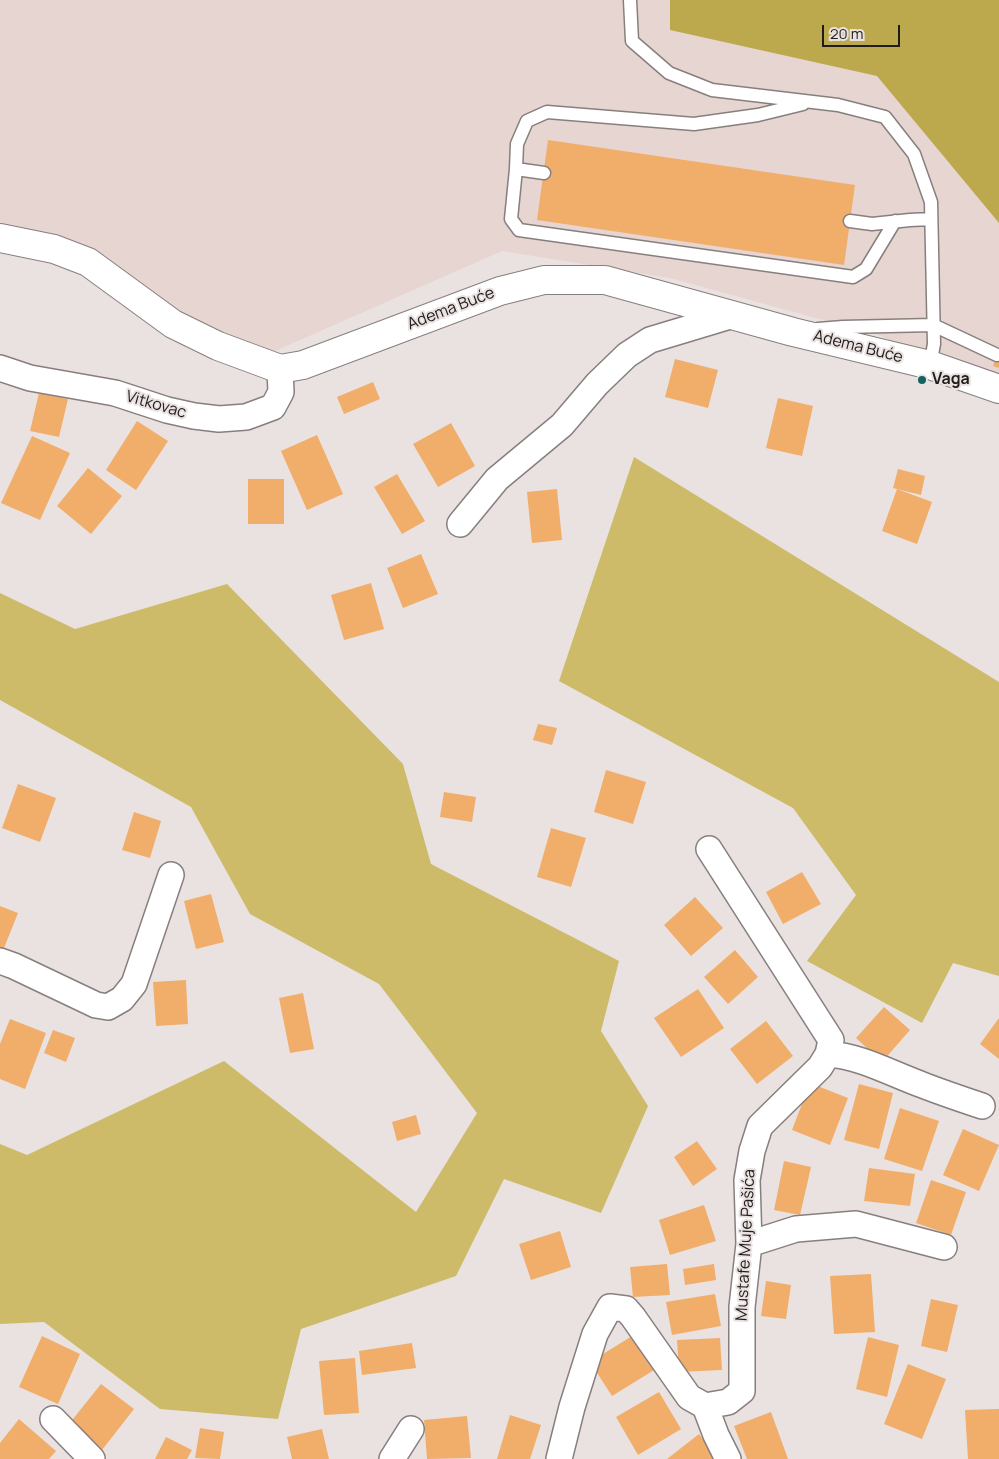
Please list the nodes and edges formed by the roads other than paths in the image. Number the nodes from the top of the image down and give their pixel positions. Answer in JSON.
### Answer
{"nodes":[{"id":1,"x":630,"y":0,"type":"edge"},
{"id":2,"x":811,"y":102,"type":"junction"},
{"id":3,"x":516,"y":169,"type":"junction"},
{"id":4,"x":544,"y":173,"type":"dead end"},
{"id":5,"x":931,"y":220,"type":"junction"},
{"id":6,"x":850,"y":221,"type":"dead end"},
{"id":7,"x":895,"y":221,"type":"junction"},
{"id":8,"x":0,"y":238,"type":"edge"},
{"id":9,"x":733,"y":315,"type":"junction"},
{"id":10,"x":933,"y":325,"type":"junction"},
{"id":11,"x":793,"y":332,"type":"junction"},
{"id":12,"x":997,"y":355,"type":"dead end"},
{"id":13,"x":930,"y":365,"type":"junction"},
{"id":14,"x":0,"y":368,"type":"edge"},
{"id":15,"x":280,"y":369,"type":"junction"},
{"id":16,"x":999,"y":389,"type":"edge"},
{"id":17,"x":460,"y":524,"type":"dead end"},
{"id":18,"x":709,"y":849,"type":"dead end"},
{"id":19,"x":172,"y":875,"type":"dead end"},
{"id":20,"x":0,"y":960,"type":"edge"},
{"id":21,"x":828,"y":1054,"type":"junction"},
{"id":22,"x":982,"y":1106,"type":"dead end"},
{"id":23,"x":749,"y":1244,"type":"junction"},
{"id":24,"x":944,"y":1247,"type":"dead end"},
{"id":25,"x":706,"y":1406,"type":"junction"},
{"id":26,"x":53,"y":1419,"type":"dead end"},
{"id":27,"x":411,"y":1429,"type":"dead end"},
{"id":28,"x":92,"y":1459,"type":"edge"},
{"id":29,"x":392,"y":1459,"type":"edge"},
{"id":30,"x":559,"y":1459,"type":"edge"},
{"id":31,"x":728,"y":1459,"type":"edge"}],
"edges":[{"from":1,"to":2,"type":"lane"},
{"from":2,"to":3,"type":"lane"},
{"from":2,"to":5,"type":"lane"},
{"from":3,"to":4,"type":"lane"},
{"from":3,"to":7,"type":"lane"},
{"from":5,"to":7,"type":"lane"},
{"from":5,"to":10,"type":"lane"},
{"from":6,"to":7,"type":"lane"},
{"from":8,"to":15,"type":"street","name":"Adema Buće"},
{"from":9,"to":11,"type":"street","name":"Adema Buće"},
{"from":9,"to":15,"type":"street","name":"Adema Buće"},
{"from":9,"to":17,"type":"street"},
{"from":10,"to":11,"type":"lane"},
{"from":10,"to":12,"type":"lane"},
{"from":10,"to":13,"type":"lane"},
{"from":11,"to":13,"type":"street","name":"Adema Buće"},
{"from":13,"to":16,"type":"street","name":"Adema Buće"},
{"from":14,"to":15,"type":"street","name":"Vitkovac"},
{"from":18,"to":21,"type":"street"},
{"from":19,"to":20,"type":"street"},
{"from":21,"to":22,"type":"street"},
{"from":21,"to":23,"type":"street","name":"Mustafe Muje Pašića"},
{"from":23,"to":24,"type":"street"},
{"from":23,"to":25,"type":"street","name":"Mustafe Muje Pašića"},
{"from":25,"to":30,"type":"street"},
{"from":25,"to":31,"type":"street"},
{"from":26,"to":28,"type":"street"},
{"from":27,"to":29,"type":"street"}]}
